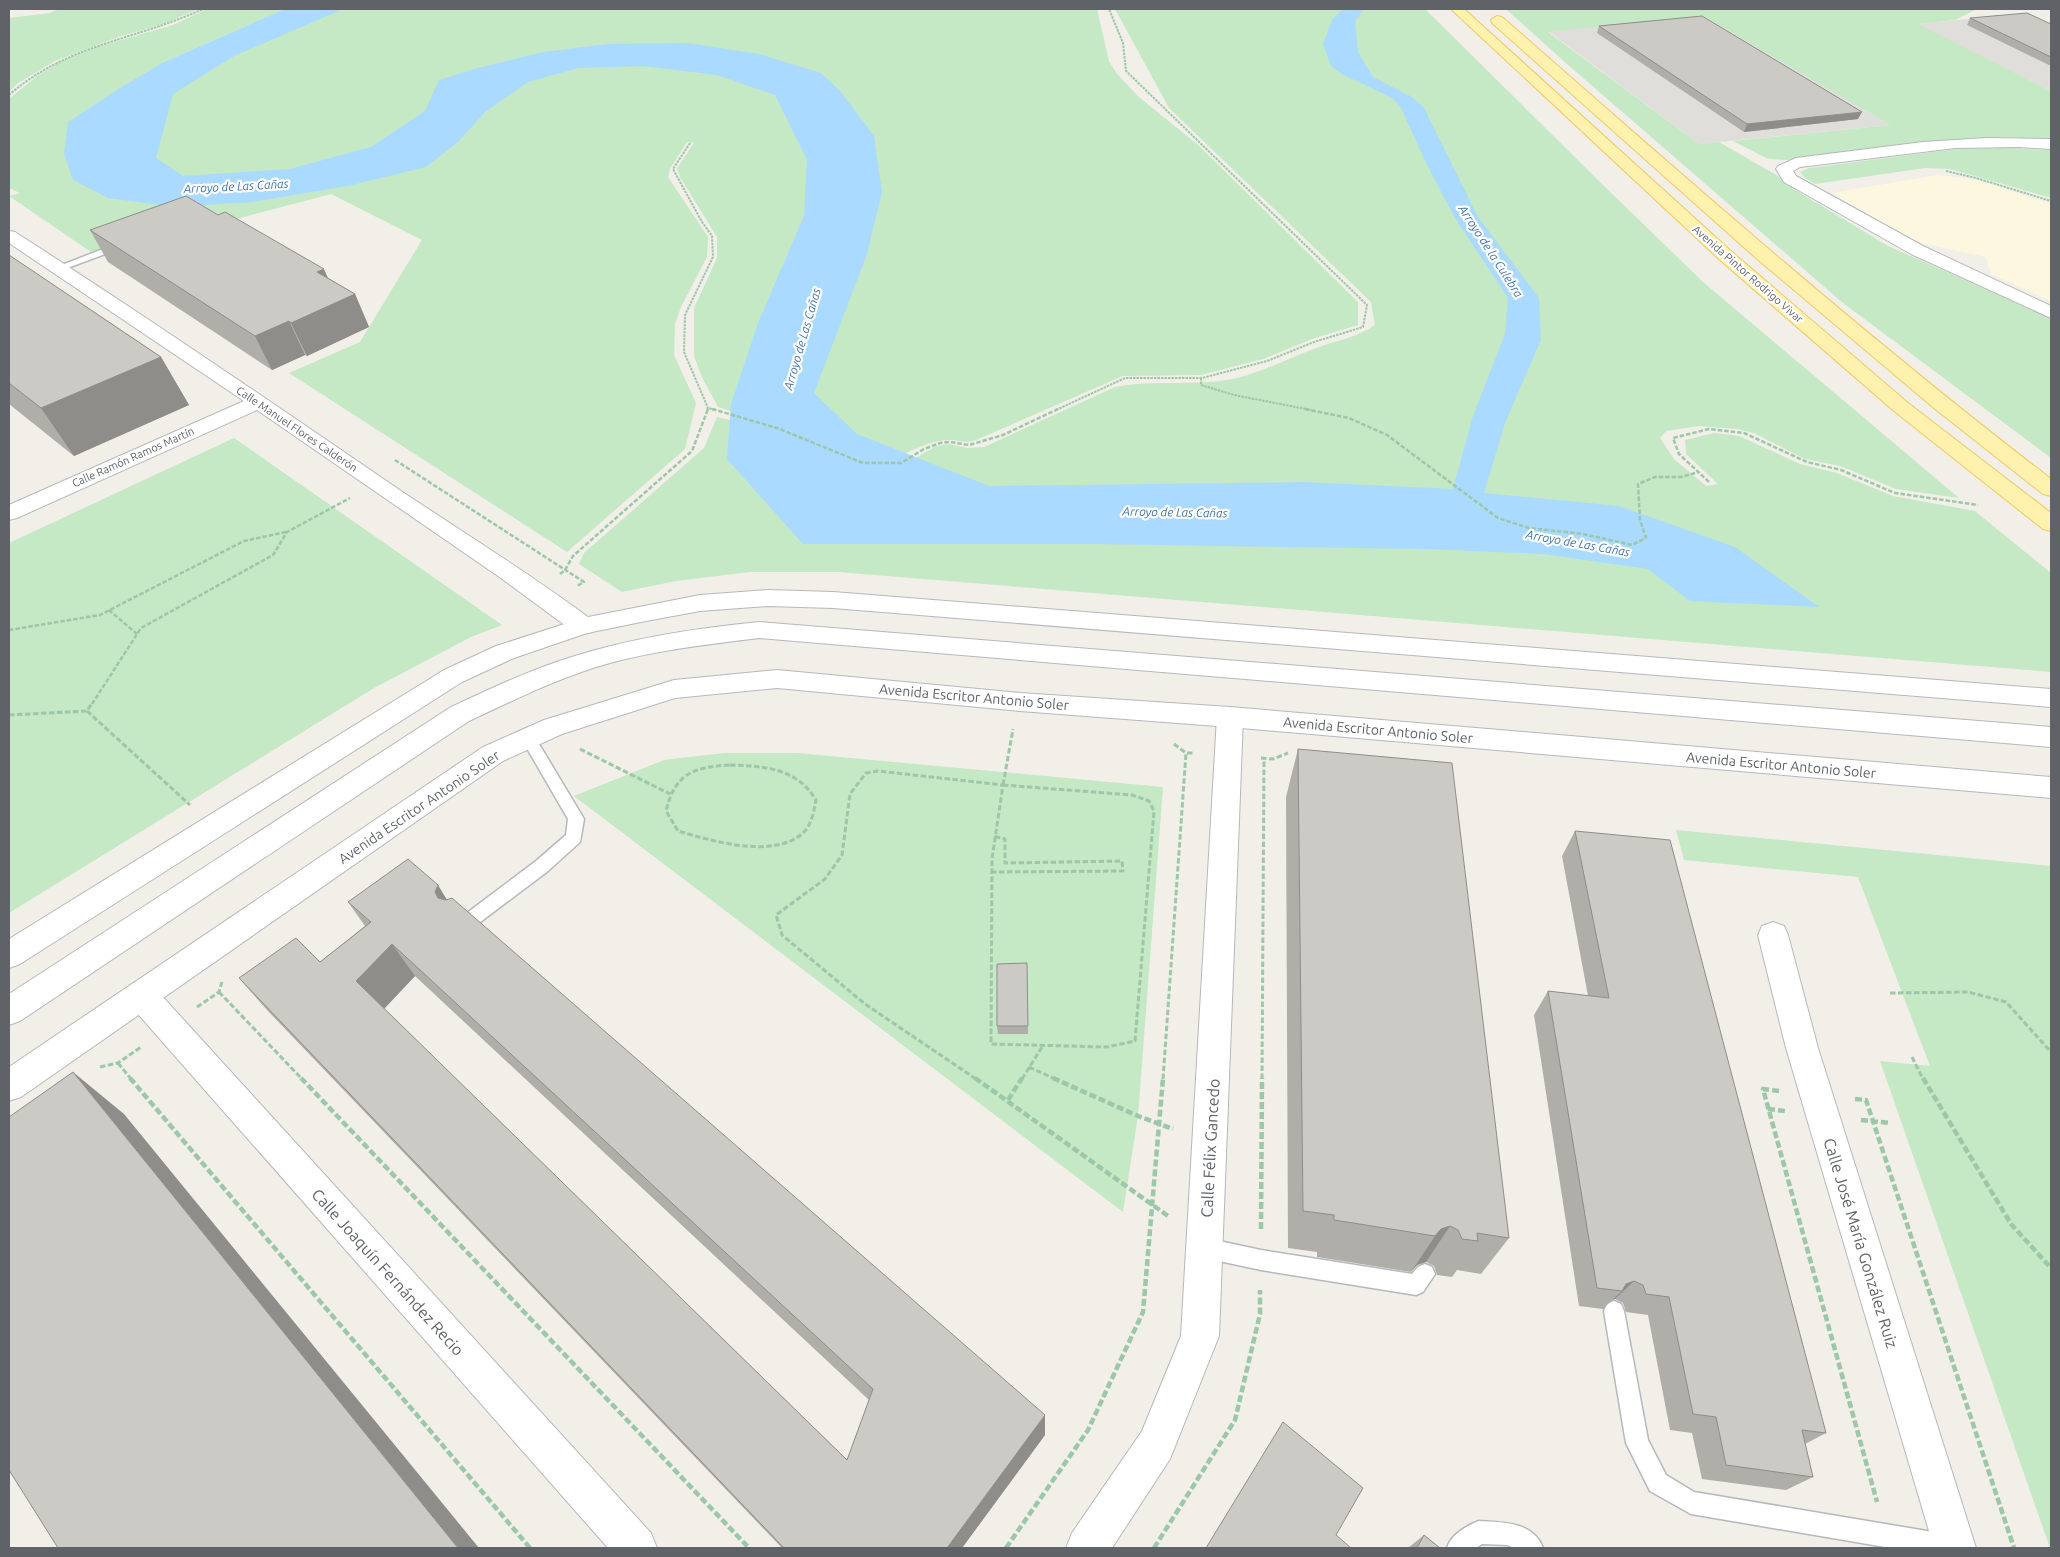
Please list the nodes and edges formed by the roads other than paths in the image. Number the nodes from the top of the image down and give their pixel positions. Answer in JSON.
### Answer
{"nodes":[{"id":1,"x":1457,"y":9,"type":"edge"},
{"id":2,"x":1484,"y":9,"type":"edge"},
{"id":3,"x":2051,"y":144,"type":"edge"},
{"id":4,"x":9,"y":236,"type":"edge"},
{"id":5,"x":132,"y":242,"type":"edge"},
{"id":6,"x":49,"y":267,"type":"junction"},
{"id":7,"x":2051,"y":313,"type":"edge"},
{"id":8,"x":259,"y":402,"type":"junction"},
{"id":9,"x":2051,"y":489,"type":"edge"},
{"id":10,"x":9,"y":513,"type":"edge"},
{"id":11,"x":2051,"y":524,"type":"edge"},
{"id":12,"x":583,"y":626,"type":"junction"},
{"id":13,"x":2051,"y":698,"type":"edge"},
{"id":14,"x":1230,"y":717,"type":"junction"},
{"id":15,"x":2051,"y":737,"type":"edge"},
{"id":16,"x":528,"y":738,"type":"junction"},
{"id":17,"x":2051,"y":788,"type":"edge"},
{"id":18,"x":465,"y":924,"type":"edge"},
{"id":19,"x":1773,"y":935,"type":"dead end"},
{"id":20,"x":9,"y":955,"type":"edge"},
{"id":21,"x":141,"y":995,"type":"junction"},
{"id":22,"x":9,"y":1010,"type":"edge"},
{"id":23,"x":9,"y":1086,"type":"edge"},
{"id":24,"x":1205,"y":1244,"type":"junction"},
{"id":25,"x":1425,"y":1274,"type":"edge"},
{"id":26,"x":1614,"y":1311,"type":"edge"},
{"id":27,"x":636,"y":1548,"type":"edge"},
{"id":28,"x":1087,"y":1548,"type":"edge"},
{"id":29,"x":1458,"y":1548,"type":"edge"},
{"id":30,"x":1532,"y":1548,"type":"edge"},
{"id":31,"x":1955,"y":1548,"type":"edge"}],
"edges":[{"from":1,"to":11,"type":"main road","name":"Avenida Pintor Rodrigo Vivar"},
{"from":2,"to":9,"type":"main road","name":"Avenida Pintor Rodrigo Vivar"},
{"from":3,"to":7,"type":"street"},
{"from":4,"to":6,"type":"street","name":"Calle Manuel Flores Calderón"},
{"from":5,"to":6,"type":"lane"},
{"from":6,"to":8,"type":"street","name":"Calle Manuel Flores Calderón"},
{"from":8,"to":10,"type":"street","name":"Calle Ramón Ramos Martín"},
{"from":8,"to":12,"type":"street","name":"Calle Manuel Flores Calderón"},
{"from":12,"to":13,"type":"street"},
{"from":12,"to":20,"type":"street"},
{"from":14,"to":16,"type":"street","name":"Avenida Escritor Antonio Soler"},
{"from":14,"to":17,"type":"street","name":"Avenida Escritor Antonio Soler"},
{"from":14,"to":24,"type":"street","name":"Calle Félix Gancedo"},
{"from":15,"to":22,"type":"street"},
{"from":16,"to":18,"type":"lane"},
{"from":16,"to":21,"type":"street","name":"Avenida Escritor Antonio Soler"},
{"from":19,"to":31,"type":"street","name":"Calle José María González Ruiz"},
{"from":21,"to":23,"type":"street","name":"Avenida Escritor Antonio Soler"},
{"from":21,"to":27,"type":"street","name":"Calle Joaquín Fernández Recio"},
{"from":24,"to":25,"type":"lane"},
{"from":24,"to":28,"type":"street","name":"Calle Félix Gancedo"},
{"from":26,"to":31,"type":"lane"},
{"from":29,"to":30,"type":"lane"}]}
